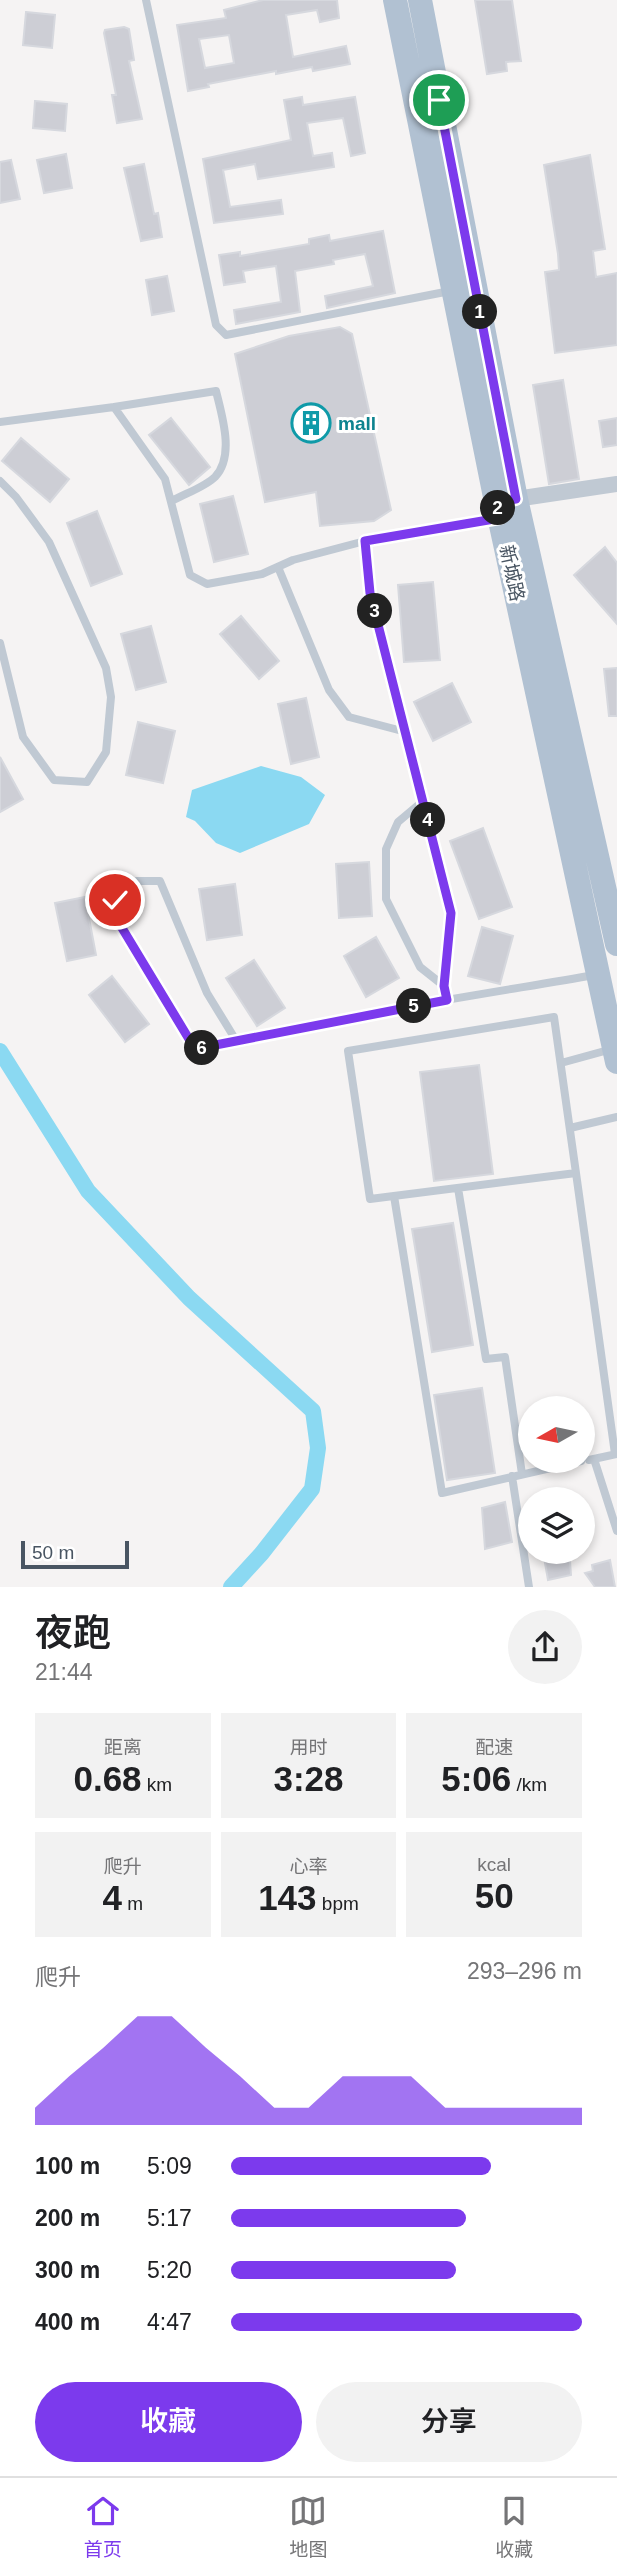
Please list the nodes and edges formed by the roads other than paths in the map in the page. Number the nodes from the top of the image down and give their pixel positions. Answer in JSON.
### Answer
{"nodes":[{"id":1,"x":146,"y":0,"type":"edge"},
{"id":2,"x":395,"y":0,"type":"edge"},
{"id":3,"x":420,"y":0,"type":"edge"},
{"id":4,"x":454,"y":290,"type":"junction"},
{"id":5,"x":114,"y":407,"type":"junction"},
{"id":6,"x":0,"y":422,"type":"edge"},
{"id":7,"x":0,"y":481,"type":"edge"},
{"id":8,"x":617,"y":484,"type":"edge"},
{"id":9,"x":172,"y":501,"type":"junction"},
{"id":10,"x":504,"y":506,"type":"junction"},
{"id":11,"x":365,"y":541,"type":"junction"},
{"id":12,"x":278,"y":567,"type":"junction"},
{"id":13,"x":0,"y":643,"type":"edge"},
{"id":14,"x":406,"y":732,"type":"junction"},
{"id":15,"x":423,"y":801,"type":"junction"},
{"id":16,"x":617,"y":944,"type":"edge"},
{"id":17,"x":598,"y":975,"type":"junction"},
{"id":18,"x":444,"y":986,"type":"junction"},
{"id":19,"x":447,"y":1000,"type":"junction"},
{"id":20,"x":237,"y":1042,"type":"junction"},
{"id":21,"x":616,"y":1055,"type":"edge"},
{"id":22,"x":561,"y":1063,"type":"junction"},
{"id":23,"x":617,"y":1117,"type":"edge"},
{"id":24,"x":569,"y":1128,"type":"junction"},
{"id":25,"x":576,"y":1173,"type":"junction"},
{"id":26,"x":458,"y":1188,"type":"junction"},
{"id":27,"x":394,"y":1196,"type":"junction"},
{"id":28,"x":518,"y":1446,"type":"edge"},
{"id":29,"x":616,"y":1454,"type":"edge"},
{"id":30,"x":595,"y":1459,"type":"edge"},
{"id":31,"x":595,"y":1462,"type":"edge"},
{"id":32,"x":522,"y":1474,"type":"edge"},
{"id":33,"x":512,"y":1476,"type":"junction"},
{"id":34,"x":617,"y":1531,"type":"edge"},
{"id":35,"x":529,"y":1587,"type":"edge"}],
"edges":[{"from":1,"to":4,"type":"lane"},
{"from":2,"to":4,"type":"main road","name":"新城路"},
{"from":3,"to":10,"type":"main road","name":"新城路"},
{"from":4,"to":10,"type":"main road","name":"新城路"},
{"from":5,"to":6,"type":"lane"},
{"from":5,"to":9,"type":"lane"},
{"from":5,"to":9,"type":"lane"},
{"from":7,"to":13,"type":"lane"},
{"from":8,"to":10,"type":"street"},
{"from":9,"to":12,"type":"lane"},
{"from":10,"to":11,"type":"lane"},
{"from":10,"to":16,"type":"main road","name":"新城路"},
{"from":10,"to":17,"type":"main road","name":"新城路"},
{"from":11,"to":12,"type":"lane"},
{"from":11,"to":14,"type":"lane"},
{"from":12,"to":14,"type":"lane"},
{"from":14,"to":15,"type":"lane"},
{"from":15,"to":18,"type":"lane"},
{"from":15,"to":18,"type":"lane"},
{"from":17,"to":19,"type":"lane"},
{"from":17,"to":21,"type":"main road","name":"新城路"},
{"from":18,"to":19,"type":"lane"},
{"from":19,"to":20,"type":"lane"},
{"from":20,"to":20,"type":"lane"},
{"from":21,"to":22,"type":"lane"},
{"from":22,"to":24,"type":"lane"},
{"from":22,"to":27,"type":"lane"},
{"from":23,"to":24,"type":"lane"},
{"from":24,"to":25,"type":"lane"},
{"from":25,"to":26,"type":"lane"},
{"from":25,"to":29,"type":"lane"},
{"from":26,"to":27,"type":"lane"},
{"from":26,"to":28,"type":"lane"},
{"from":27,"to":33,"type":"lane"},
{"from":29,"to":30,"type":"lane"},
{"from":31,"to":34,"type":"lane"},
{"from":32,"to":33,"type":"lane"},
{"from":33,"to":35,"type":"lane"}]}
